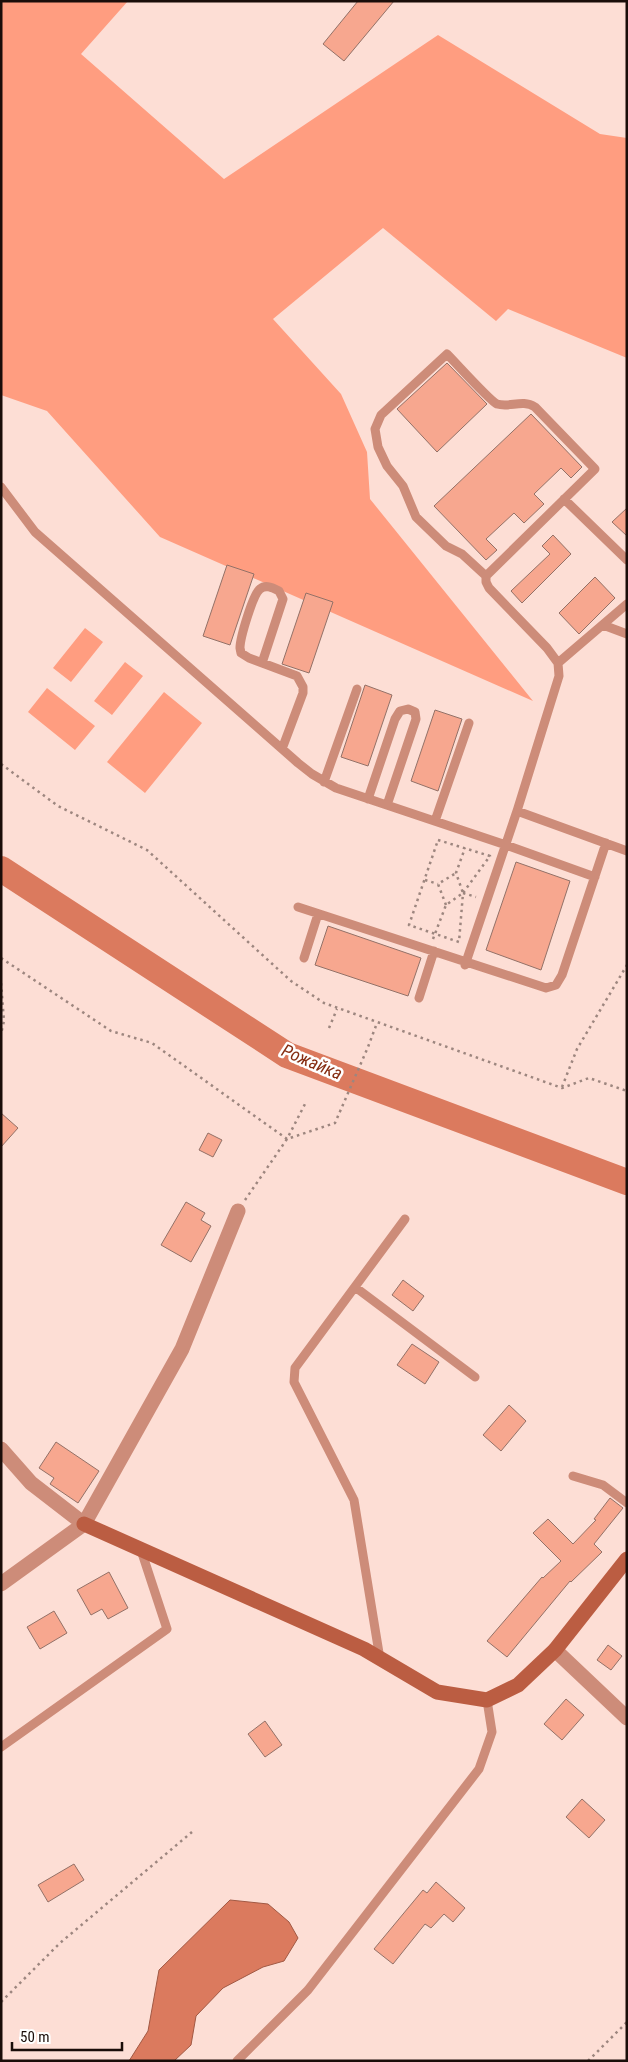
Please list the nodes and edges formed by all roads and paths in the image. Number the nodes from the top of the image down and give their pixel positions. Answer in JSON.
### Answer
{"nodes":[{"id":1,"x":1,"y":487,"type":"edge"},
{"id":2,"x":564,"y":498,"type":"junction"},
{"id":3,"x":627,"y":560,"type":"edge"},
{"id":4,"x":486,"y":576,"type":"junction"},
{"id":5,"x":627,"y":604,"type":"edge"},
{"id":6,"x":603,"y":625,"type":"junction"},
{"id":7,"x":627,"y":634,"type":"edge"},
{"id":8,"x":262,"y":663,"type":"junction"},
{"id":9,"x":558,"y":663,"type":"junction"},
{"id":10,"x":357,"y":689,"type":"dead end"},
{"id":11,"x":469,"y":723,"type":"dead end"},
{"id":12,"x":282,"y":748,"type":"junction"},
{"id":13,"x":324,"y":782,"type":"junction"},
{"id":14,"x":368,"y":799,"type":"junction"},
{"id":15,"x":387,"y":805,"type":"junction"},
{"id":16,"x":517,"y":811,"type":"junction"},
{"id":17,"x":434,"y":821,"type":"junction"},
{"id":18,"x":470,"y":833,"type":"junction"},
{"id":19,"x":606,"y":844,"type":"junction"},
{"id":20,"x":506,"y":845,"type":"junction"},
{"id":21,"x":465,"y":848,"type":"junction"},
{"id":22,"x":627,"y":851,"type":"edge"},
{"id":23,"x":456,"y":873,"type":"junction"},
{"id":24,"x":595,"y":877,"type":"junction"},
{"id":25,"x":425,"y":880,"type":"junction"},
{"id":26,"x":438,"y":884,"type":"junction"},
{"id":27,"x":463,"y":893,"type":"junction"},
{"id":28,"x":446,"y":905,"type":"junction"},
{"id":29,"x":298,"y":907,"type":"dead end"},
{"id":30,"x":318,"y":914,"type":"junction"},
{"id":31,"x":435,"y":934,"type":"junction"},
{"id":32,"x":432,"y":950,"type":"junction"},
{"id":33,"x":1,"y":958,"type":"edge"},
{"id":34,"x":304,"y":958,"type":"dead end"},
{"id":35,"x":466,"y":964,"type":"junction"},
{"id":36,"x":627,"y":965,"type":"edge"},
{"id":37,"x":1,"y":983,"type":"edge"},
{"id":38,"x":419,"y":998,"type":"dead end"},
{"id":39,"x":337,"y":1010,"type":"dead end"},
{"id":40,"x":377,"y":1022,"type":"dead end"},
{"id":41,"x":329,"y":1028,"type":"dead end"},
{"id":42,"x":1,"y":1034,"type":"edge"},
{"id":43,"x":562,"y":1088,"type":"dead end"},
{"id":44,"x":305,"y":1104,"type":"dead end"},
{"id":45,"x":287,"y":1138,"type":"junction"},
{"id":46,"x":238,"y":1211,"type":"joint"},
{"id":47,"x":405,"y":1219,"type":"dead end"},
{"id":48,"x":355,"y":1287,"type":"junction"},
{"id":49,"x":475,"y":1378,"type":"dead end"},
{"id":50,"x":1,"y":1449,"type":"edge"},
{"id":51,"x":573,"y":1476,"type":"dead end"},
{"id":52,"x":627,"y":1503,"type":"edge"},
{"id":53,"x":84,"y":1524,"type":"junction"},
{"id":54,"x":140,"y":1550,"type":"junction"},
{"id":55,"x":627,"y":1559,"type":"edge"},
{"id":56,"x":1,"y":1584,"type":"edge"},
{"id":57,"x":555,"y":1650,"type":"junction"},
{"id":58,"x":380,"y":1659,"type":"junction"},
{"id":59,"x":487,"y":1700,"type":"junction"},
{"id":60,"x":627,"y":1718,"type":"edge"},
{"id":61,"x":1,"y":1747,"type":"edge"},
{"id":62,"x":192,"y":1832,"type":"dead end"},
{"id":63,"x":1,"y":2002,"type":"edge"},
{"id":64,"x":627,"y":2022,"type":"edge"},
{"id":65,"x":237,"y":2061,"type":"edge"},
{"id":66,"x":588,"y":2061,"type":"edge"}],
"edges":[{"from":1,"to":12,"type":"lane"},
{"from":2,"to":3,"type":"lane"},
{"from":2,"to":4,"type":"lane"},
{"from":2,"to":4,"type":"lane"},
{"from":4,"to":9,"type":"lane"},
{"from":5,"to":6,"type":"lane"},
{"from":6,"to":7,"type":"lane"},
{"from":6,"to":9,"type":"lane"},
{"from":8,"to":8,"type":"lane"},
{"from":8,"to":12,"type":"lane"},
{"from":9,"to":16,"type":"lane"},
{"from":10,"to":13,"type":"lane"},
{"from":11,"to":17,"type":"lane"},
{"from":12,"to":13,"type":"lane"},
{"from":13,"to":14,"type":"lane"},
{"from":14,"to":15,"type":"lane"},
{"from":14,"to":15,"type":"lane"},
{"from":15,"to":17,"type":"lane"},
{"from":16,"to":19,"type":"lane"},
{"from":16,"to":20,"type":"lane"},
{"from":17,"to":18,"type":"lane"},
{"from":18,"to":20,"type":"lane"},
{"from":18,"to":21,"type":"path"},
{"from":19,"to":22,"type":"lane"},
{"from":19,"to":24,"type":"lane"},
{"from":20,"to":24,"type":"lane"},
{"from":20,"to":35,"type":"lane"},
{"from":21,"to":23,"type":"path"},
{"from":21,"to":25,"type":"path"},
{"from":21,"to":27,"type":"path"},
{"from":23,"to":26,"type":"path"},
{"from":23,"to":27,"type":"path"},
{"from":24,"to":35,"type":"lane"},
{"from":25,"to":26,"type":"path"},
{"from":25,"to":31,"type":"path"},
{"from":26,"to":28,"type":"path"},
{"from":27,"to":28,"type":"path"},
{"from":27,"to":31,"type":"path"},
{"from":28,"to":31,"type":"path"},
{"from":29,"to":30,"type":"lane"},
{"from":30,"to":32,"type":"lane"},
{"from":30,"to":34,"type":"lane"},
{"from":31,"to":32,"type":"path"},
{"from":32,"to":35,"type":"lane"},
{"from":32,"to":38,"type":"lane"},
{"from":33,"to":45,"type":"path"},
{"from":36,"to":43,"type":"path"},
{"from":37,"to":42,"type":"path"},
{"from":39,"to":41,"type":"path"},
{"from":40,"to":45,"type":"path"},
{"from":44,"to":45,"type":"path"},
{"from":45,"to":46,"type":"path"},
{"from":46,"to":53,"type":"street"},
{"from":47,"to":48,"type":"lane"},
{"from":48,"to":49,"type":"lane"},
{"from":48,"to":58,"type":"lane"},
{"from":50,"to":53,"type":"street"},
{"from":51,"to":52,"type":"lane"},
{"from":53,"to":54,"type":"street"},
{"from":53,"to":56,"type":"street"},
{"from":54,"to":58,"type":"street"},
{"from":54,"to":61,"type":"lane"},
{"from":55,"to":57,"type":"street"},
{"from":57,"to":59,"type":"street"},
{"from":57,"to":60,"type":"street"},
{"from":58,"to":59,"type":"street"},
{"from":59,"to":65,"type":"lane"},
{"from":62,"to":63,"type":"path"},
{"from":64,"to":66,"type":"path"}]}
